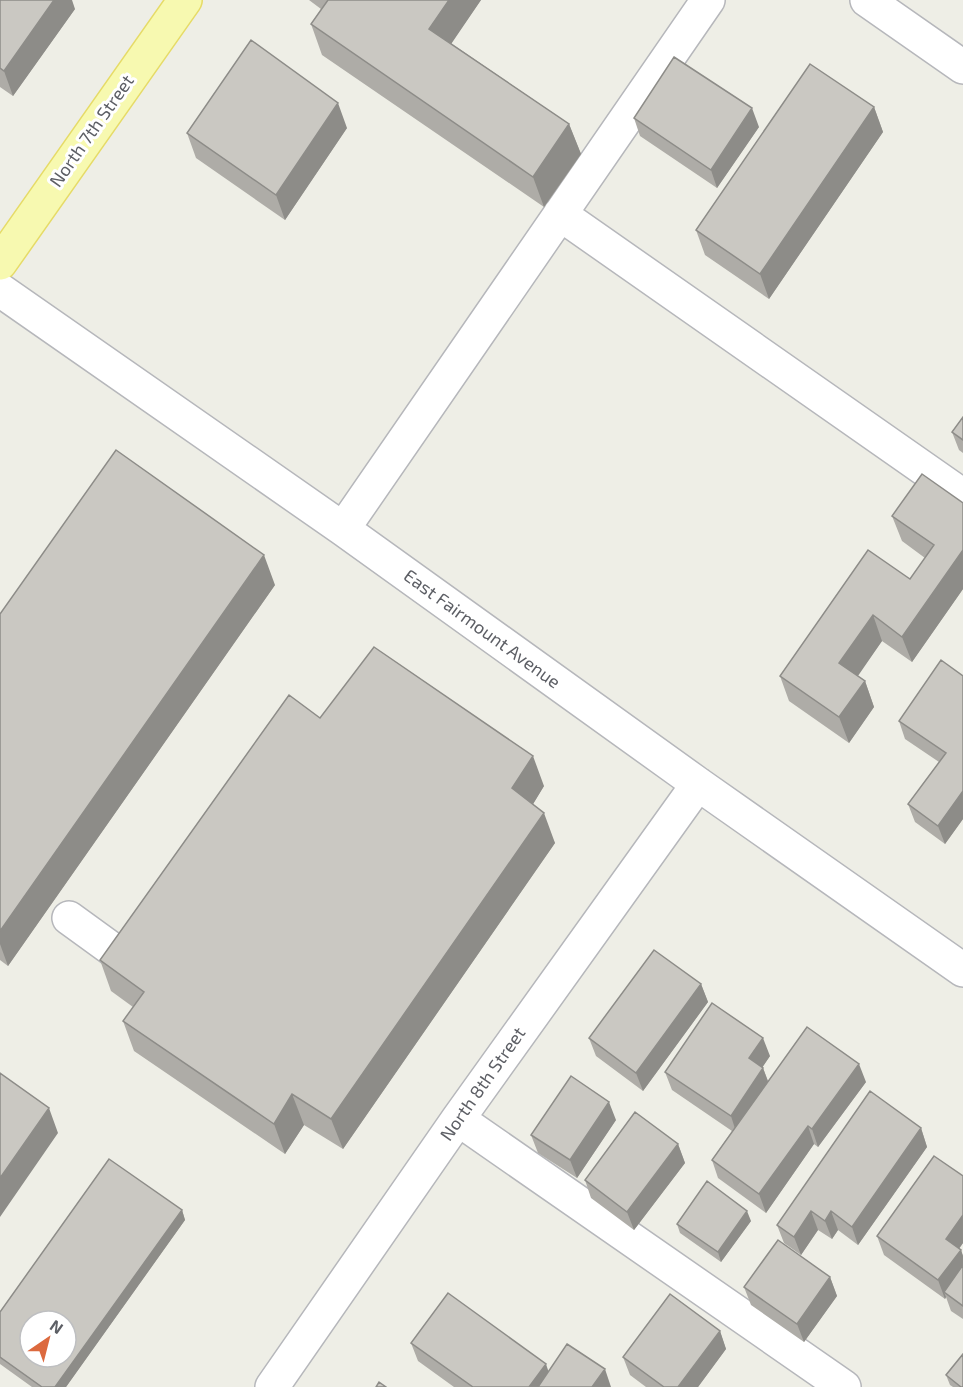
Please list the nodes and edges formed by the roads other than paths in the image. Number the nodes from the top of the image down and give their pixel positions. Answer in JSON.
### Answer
{"nodes":[{"id":1,"x":185,"y":0,"type":"edge"},
{"id":2,"x":708,"y":0,"type":"edge"},
{"id":3,"x":867,"y":0,"type":"edge"},
{"id":4,"x":963,"y":67,"type":"edge"},
{"id":5,"x":560,"y":214,"type":"junction"},
{"id":6,"x":0,"y":263,"type":"edge"},
{"id":7,"x":0,"y":290,"type":"edge"},
{"id":8,"x":963,"y":496,"type":"edge"},
{"id":9,"x":343,"y":529,"type":"junction"},
{"id":10,"x":698,"y":784,"type":"junction"},
{"id":11,"x":69,"y":918,"type":"dead end"},
{"id":12,"x":131,"y":963,"type":"edge"},
{"id":13,"x":963,"y":970,"type":"edge"},
{"id":14,"x":458,"y":1119,"type":"junction"},
{"id":15,"x":272,"y":1387,"type":"edge"},
{"id":16,"x":844,"y":1387,"type":"edge"}],
"edges":[{"from":1,"to":6,"type":"main road","name":"North 7th Street"},
{"from":2,"to":5,"type":"street"},
{"from":3,"to":4,"type":"street"},
{"from":5,"to":8,"type":"street"},
{"from":5,"to":9,"type":"street"},
{"from":7,"to":9,"type":"street","name":"East Fairmount Avenue"},
{"from":9,"to":10,"type":"street","name":"East Fairmount Avenue"},
{"from":10,"to":13,"type":"street","name":"East Fairmount Avenue"},
{"from":10,"to":14,"type":"street","name":"North 8th Street"},
{"from":11,"to":12,"type":"street"},
{"from":14,"to":15,"type":"street","name":"North 8th Street"},
{"from":14,"to":16,"type":"street"}]}
